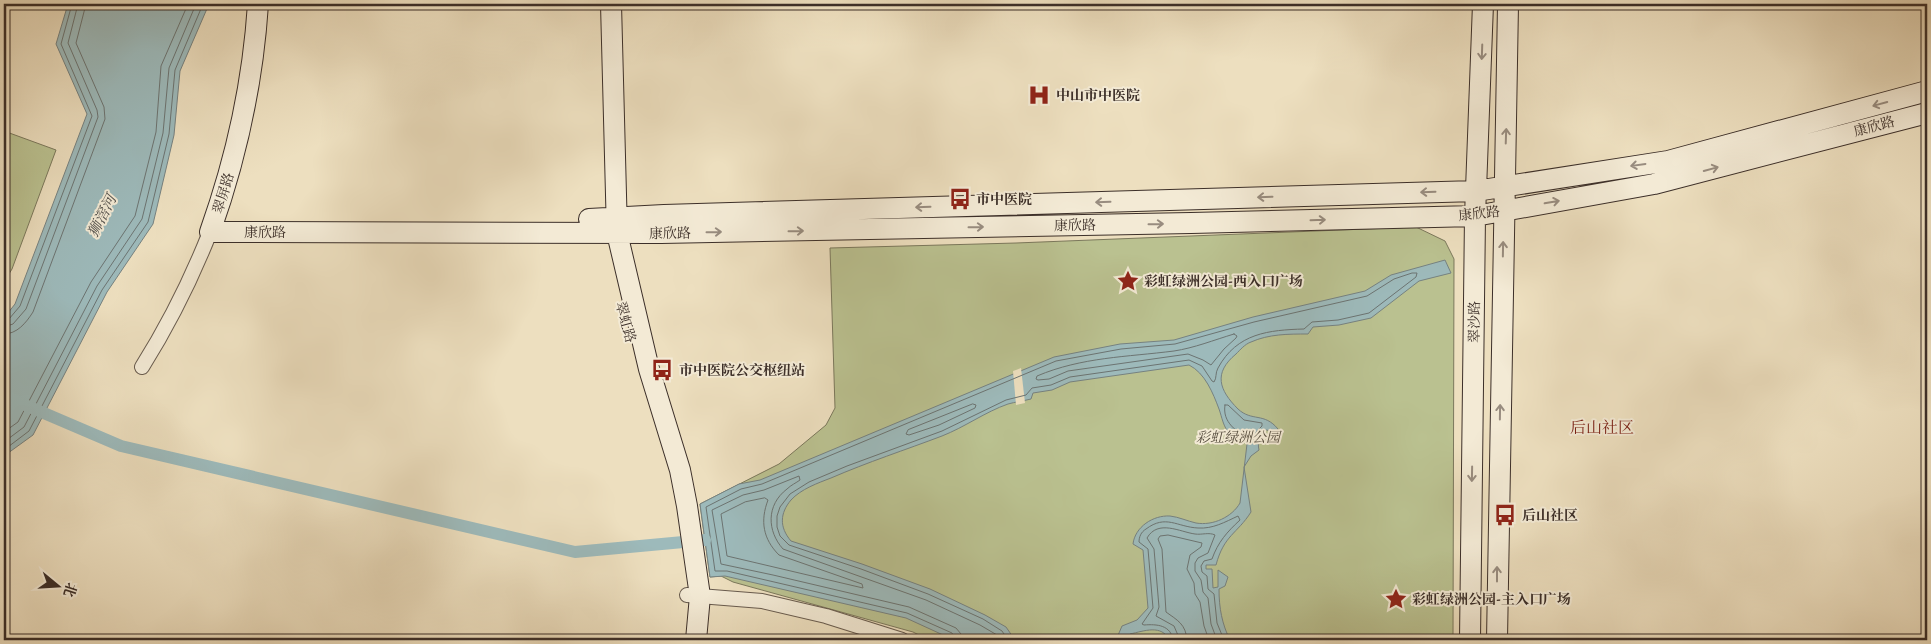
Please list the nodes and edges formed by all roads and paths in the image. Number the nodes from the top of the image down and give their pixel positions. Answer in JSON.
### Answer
{"nodes":[{"id":1,"x":258,"y":4,"type":"edge"},
{"id":2,"x":599,"y":4,"type":"edge"},
{"id":3,"x":611,"y":4,"type":"edge"},
{"id":4,"x":1483,"y":4,"type":"edge"},
{"id":5,"x":1508,"y":4,"type":"edge"},
{"id":6,"x":1927,"y":92,"type":"edge"},
{"id":7,"x":1927,"y":113,"type":"edge"},
{"id":8,"x":1504,"y":185,"type":"junction"},
{"id":9,"x":1476,"y":191,"type":"junction"},
{"id":10,"x":1504,"y":211,"type":"junction"},
{"id":11,"x":1476,"y":216,"type":"junction"},
{"id":12,"x":212,"y":226,"type":"junction"},
{"id":13,"x":610,"y":226,"type":"junction"},
{"id":14,"x":142,"y":367,"type":"dead end"},
{"id":15,"x":692,"y":588,"type":"junction"},
{"id":16,"x":696,"y":638,"type":"edge"},
{"id":17,"x":902,"y":640,"type":"edge"},
{"id":18,"x":1470,"y":640,"type":"edge"},
{"id":19,"x":1497,"y":640,"type":"edge"}],
"edges":[{"from":1,"to":12,"type":"street","name":"翠屏路"},
{"from":2,"to":13,"type":"street","name":"翠虹路"},
{"from":3,"to":13,"type":"street","name":"翠虹路"},
{"from":4,"to":9,"type":"street","name":"翠沙路","one_way":true},
{"from":8,"to":5,"type":"street","name":"翠沙路","one_way":true},
{"from":6,"to":8,"type":"street","name":"康欣路","one_way":true},
{"from":10,"to":7,"type":"street","name":"康欣路","one_way":true},
{"from":8,"to":9,"type":"street","name":"康欣路"},
{"from":8,"to":10,"type":"street","name":"翠沙路"},
{"from":9,"to":11,"type":"street","name":"翠沙路"},
{"from":9,"to":13,"type":"street","name":"康欣路","one_way":true},
{"from":10,"to":11,"type":"street","name":"康欣路"},
{"from":19,"to":10,"type":"street","name":"翠沙路","one_way":true},
{"from":13,"to":11,"type":"street","name":"康欣路","one_way":true},
{"from":11,"to":18,"type":"street","name":"翠沙路","one_way":true},
{"from":12,"to":13,"type":"street","name":"康欣路"},
{"from":12,"to":14,"type":"street","name":"翠屏路"},
{"from":13,"to":15,"type":"street","name":"翠虹路"},
{"from":15,"to":16,"type":"street","name":"翠虹路"},
{"from":15,"to":17,"type":"street"}]}
